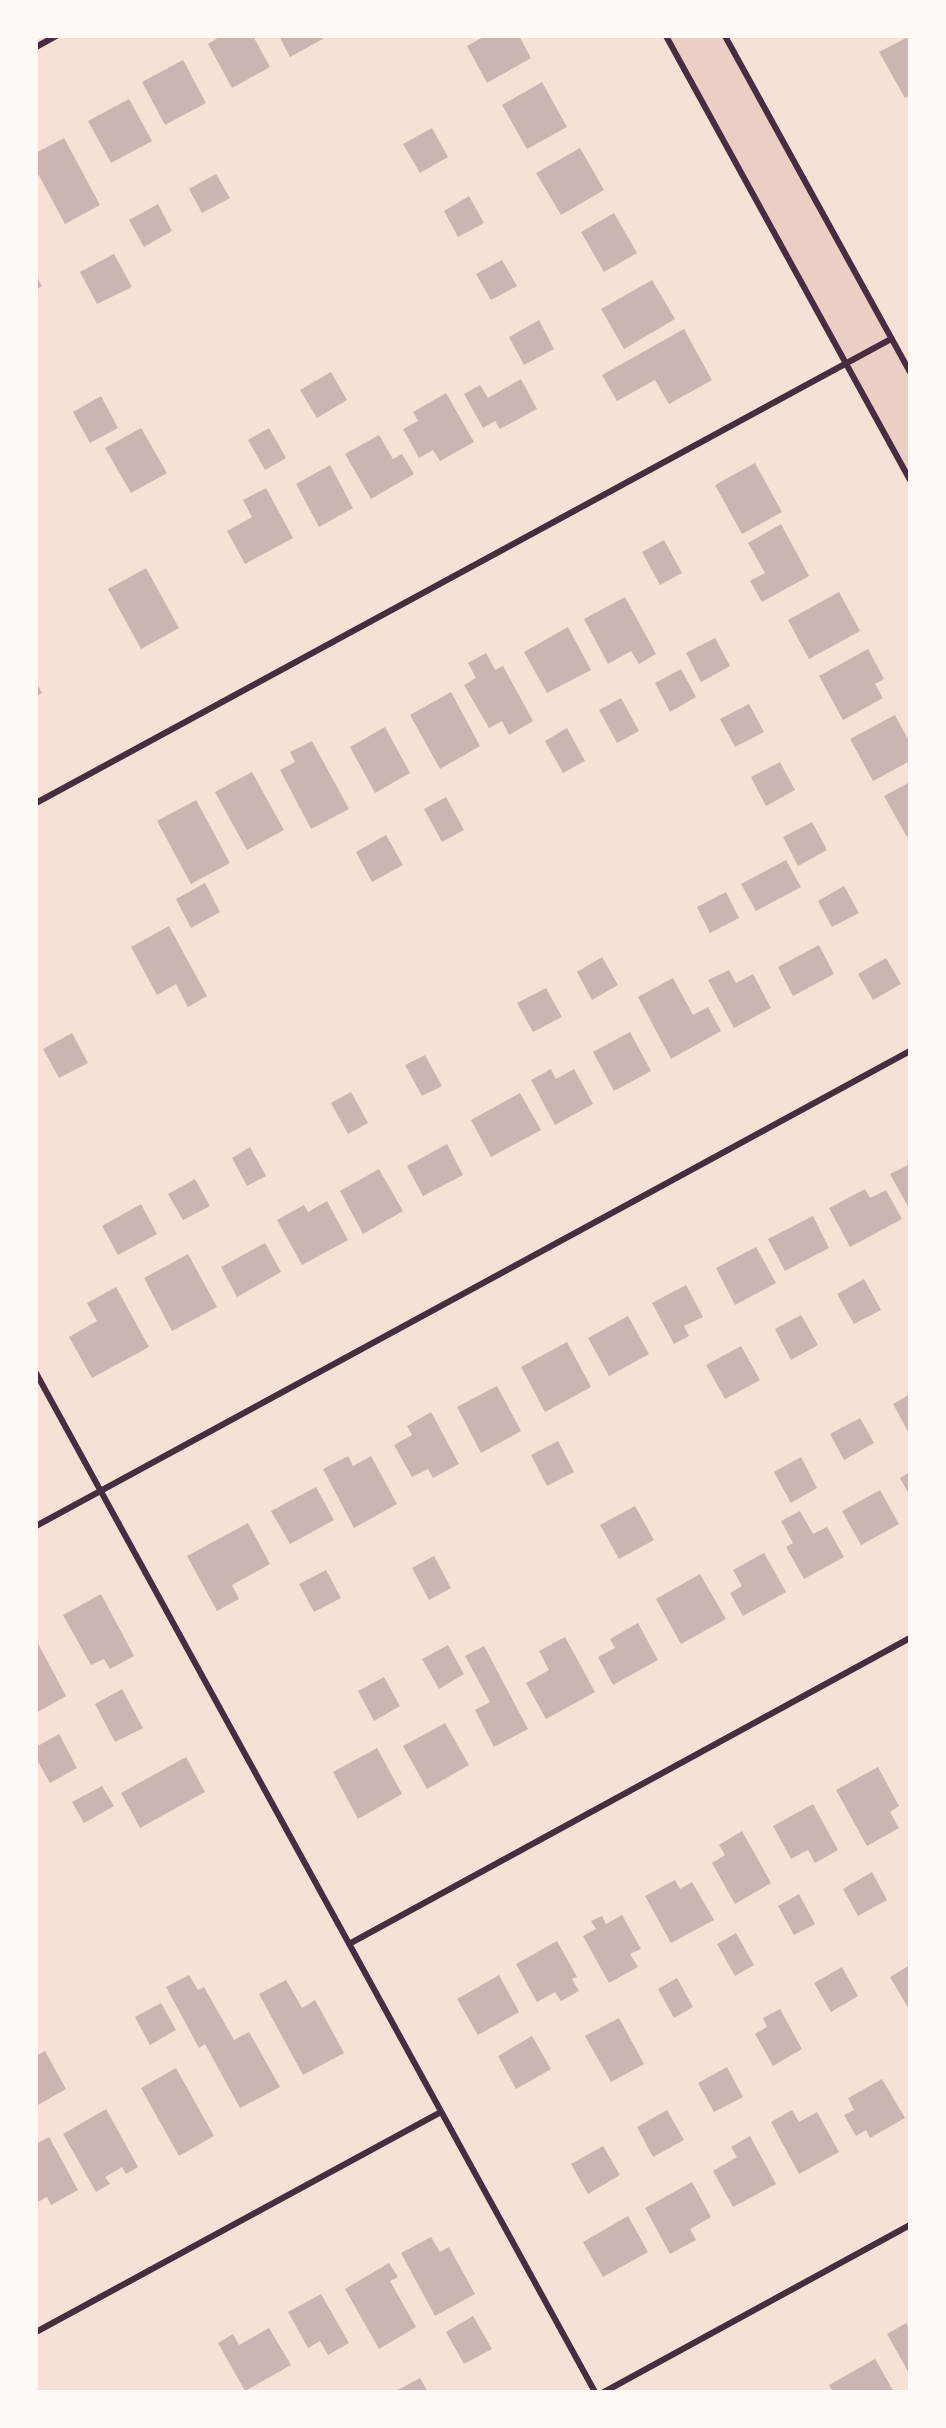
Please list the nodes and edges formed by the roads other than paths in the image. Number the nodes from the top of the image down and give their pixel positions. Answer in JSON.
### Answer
{"nodes":[{"id":1,"x":56,"y":36,"type":"edge"},
{"id":2,"x":666,"y":36,"type":"edge"},
{"id":3,"x":725,"y":36,"type":"edge"},
{"id":4,"x":36,"y":47,"type":"edge"},
{"id":5,"x":891,"y":339,"type":"junction"},
{"id":6,"x":846,"y":363,"type":"junction"},
{"id":7,"x":910,"y":372,"type":"edge"},
{"id":8,"x":910,"y":480,"type":"edge"},
{"id":9,"x":36,"y":803,"type":"edge"},
{"id":10,"x":910,"y":1051,"type":"edge"},
{"id":11,"x":36,"y":1373,"type":"edge"},
{"id":12,"x":100,"y":1491,"type":"junction"},
{"id":13,"x":36,"y":1526,"type":"edge"},
{"id":14,"x":910,"y":1638,"type":"edge"},
{"id":15,"x":349,"y":1944,"type":"junction"},
{"id":16,"x":441,"y":2112,"type":"junction"},
{"id":17,"x":910,"y":2225,"type":"edge"},
{"id":18,"x":36,"y":2331,"type":"edge"},
{"id":19,"x":595,"y":2392,"type":"edge"},
{"id":20,"x":604,"y":2392,"type":"edge"}],
"edges":[{"from":1,"to":4,"type":"street"},
{"from":2,"to":6,"type":"street"},
{"from":3,"to":5,"type":"street"},
{"from":5,"to":6,"type":"street"},
{"from":5,"to":7,"type":"street"},
{"from":6,"to":8,"type":"street"},
{"from":6,"to":9,"type":"street"},
{"from":10,"to":12,"type":"street"},
{"from":11,"to":12,"type":"street"},
{"from":12,"to":13,"type":"street"},
{"from":12,"to":15,"type":"street"},
{"from":14,"to":15,"type":"street"},
{"from":15,"to":16,"type":"street"},
{"from":16,"to":18,"type":"street"},
{"from":16,"to":19,"type":"street"},
{"from":17,"to":20,"type":"street"}]}
